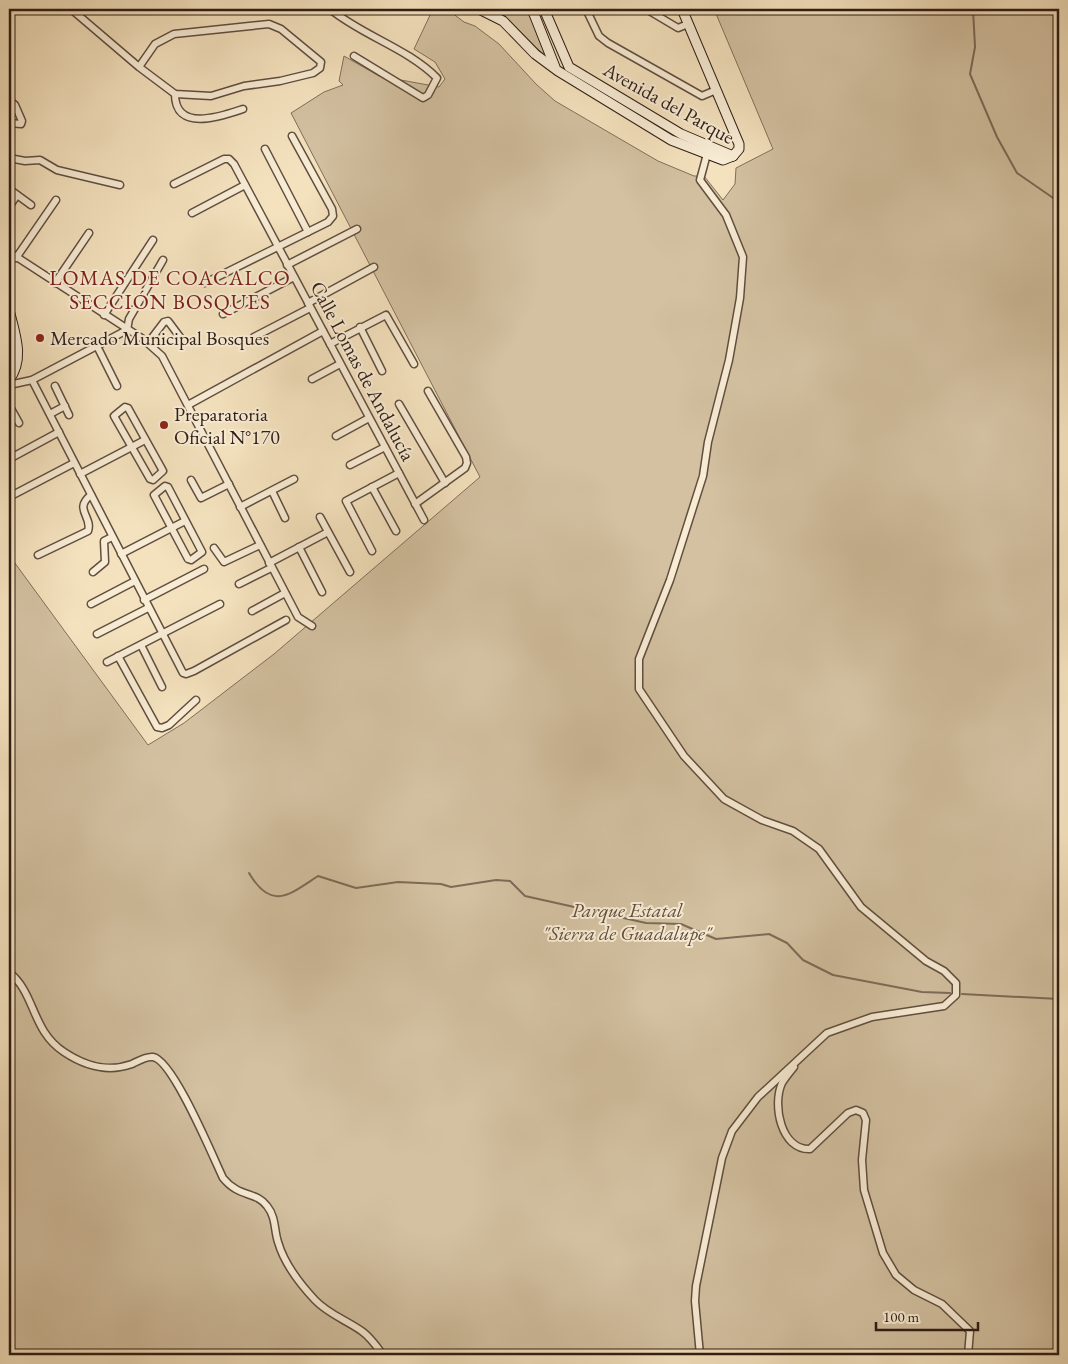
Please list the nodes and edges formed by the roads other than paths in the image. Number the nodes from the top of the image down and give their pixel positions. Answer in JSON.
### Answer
{"nodes":[{"id":1,"x":71,"y":9,"type":"edge"},
{"id":2,"x":330,"y":9,"type":"edge"},
{"id":3,"x":478,"y":9,"type":"edge"},
{"id":4,"x":532,"y":9,"type":"edge"},
{"id":5,"x":544,"y":9,"type":"edge"},
{"id":6,"x":586,"y":9,"type":"edge"},
{"id":7,"x":646,"y":9,"type":"edge"},
{"id":8,"x":682,"y":9,"type":"edge"},
{"id":9,"x":688,"y":24,"type":"junction"},
{"id":10,"x":354,"y":56,"type":"dead end"},
{"id":11,"x":139,"y":67,"type":"junction"},
{"id":12,"x":558,"y":71,"type":"junction"},
{"id":13,"x":595,"y":82,"type":"junction"},
{"id":14,"x":716,"y":90,"type":"junction"},
{"id":15,"x":590,"y":91,"type":"junction"},
{"id":16,"x":175,"y":94,"type":"junction"},
{"id":17,"x":11,"y":101,"type":"edge"},
{"id":18,"x":243,"y":109,"type":"dead end"},
{"id":19,"x":9,"y":123,"type":"edge"},
{"id":20,"x":292,"y":136,"type":"dead end"},
{"id":21,"x":265,"y":149,"type":"dead end"},
{"id":22,"x":707,"y":154,"type":"junction"},
{"id":23,"x":733,"y":156,"type":"junction"},
{"id":24,"x":9,"y":158,"type":"edge"},
{"id":25,"x":174,"y":184,"type":"dead end"},
{"id":26,"x":120,"y":185,"type":"dead end"},
{"id":27,"x":244,"y":185,"type":"junction"},
{"id":28,"x":9,"y":190,"type":"edge"},
{"id":29,"x":17,"y":195,"type":"junction"},
{"id":30,"x":56,"y":200,"type":"dead end"},
{"id":31,"x":31,"y":205,"type":"dead end"},
{"id":32,"x":9,"y":207,"type":"edge"},
{"id":33,"x":192,"y":213,"type":"dead end"},
{"id":34,"x":357,"y":229,"type":"dead end"},
{"id":35,"x":308,"y":232,"type":"junction"},
{"id":36,"x":89,"y":233,"type":"dead end"},
{"id":37,"x":154,"y":240,"type":"dead end"},
{"id":38,"x":277,"y":248,"type":"junction"},
{"id":39,"x":9,"y":252,"type":"edge"},
{"id":40,"x":16,"y":258,"type":"junction"},
{"id":41,"x":162,"y":260,"type":"dead end"},
{"id":42,"x":287,"y":265,"type":"junction"},
{"id":43,"x":374,"y":267,"type":"dead end"},
{"id":44,"x":294,"y":278,"type":"junction"},
{"id":45,"x":55,"y":283,"type":"junction"},
{"id":46,"x":205,"y":283,"type":"dead end"},
{"id":47,"x":309,"y":305,"type":"junction"},
{"id":48,"x":9,"y":310,"type":"edge"},
{"id":49,"x":223,"y":314,"type":"dead end"},
{"id":50,"x":104,"y":315,"type":"junction"},
{"id":51,"x":360,"y":328,"type":"junction"},
{"id":52,"x":127,"y":330,"type":"junction"},
{"id":53,"x":323,"y":331,"type":"junction"},
{"id":54,"x":180,"y":337,"type":"dead end"},
{"id":55,"x":254,"y":337,"type":"dead end"},
{"id":56,"x":148,"y":344,"type":"junction"},
{"id":57,"x":330,"y":344,"type":"junction"},
{"id":58,"x":97,"y":346,"type":"junction"},
{"id":59,"x":340,"y":364,"type":"junction"},
{"id":60,"x":414,"y":364,"type":"dead end"},
{"id":61,"x":382,"y":371,"type":"dead end"},
{"id":62,"x":312,"y":379,"type":"dead end"},
{"id":63,"x":9,"y":380,"type":"edge"},
{"id":64,"x":32,"y":380,"type":"junction"},
{"id":65,"x":9,"y":386,"type":"edge"},
{"id":66,"x":55,"y":386,"type":"dead end"},
{"id":67,"x":117,"y":386,"type":"dead end"},
{"id":68,"x":428,"y":391,"type":"dead end"},
{"id":69,"x":399,"y":404,"type":"dead end"},
{"id":70,"x":9,"y":405,"type":"edge"},
{"id":71,"x":188,"y":405,"type":"junction"},
{"id":72,"x":65,"y":406,"type":"junction"},
{"id":73,"x":50,"y":414,"type":"junction"},
{"id":74,"x":69,"y":415,"type":"dead end"},
{"id":75,"x":369,"y":418,"type":"junction"},
{"id":76,"x":19,"y":423,"type":"dead end"},
{"id":77,"x":59,"y":432,"type":"junction"},
{"id":78,"x":336,"y":436,"type":"dead end"},
{"id":79,"x":145,"y":440,"type":"junction"},
{"id":80,"x":132,"y":447,"type":"junction"},
{"id":81,"x":385,"y":447,"type":"junction"},
{"id":82,"x":9,"y":458,"type":"edge"},
{"id":83,"x":74,"y":463,"type":"junction"},
{"id":84,"x":350,"y":465,"type":"dead end"},
{"id":85,"x":399,"y":473,"type":"junction"},
{"id":86,"x":80,"y":474,"type":"junction"},
{"id":87,"x":294,"y":479,"type":"dead end"},
{"id":88,"x":191,"y":480,"type":"dead end"},
{"id":89,"x":445,"y":483,"type":"junction"},
{"id":90,"x":229,"y":484,"type":"junction"},
{"id":91,"x":372,"y":487,"type":"junction"},
{"id":92,"x":272,"y":490,"type":"junction"},
{"id":93,"x":92,"y":495,"type":"junction"},
{"id":94,"x":9,"y":498,"type":"edge"},
{"id":95,"x":416,"y":504,"type":"junction"},
{"id":96,"x":240,"y":507,"type":"junction"},
{"id":97,"x":320,"y":517,"type":"dead end"},
{"id":98,"x":285,"y":518,"type":"dead end"},
{"id":99,"x":424,"y":520,"type":"dead end"},
{"id":100,"x":185,"y":521,"type":"junction"},
{"id":101,"x":172,"y":528,"type":"junction"},
{"id":102,"x":396,"y":531,"type":"dead end"},
{"id":103,"x":328,"y":532,"type":"junction"},
{"id":104,"x":112,"y":537,"type":"junction"},
{"id":105,"x":260,"y":545,"type":"junction"},
{"id":106,"x":299,"y":547,"type":"junction"},
{"id":107,"x":214,"y":548,"type":"dead end"},
{"id":108,"x":372,"y":551,"type":"dead end"},
{"id":109,"x":121,"y":554,"type":"junction"},
{"id":110,"x":38,"y":555,"type":"dead end"},
{"id":111,"x":270,"y":565,"type":"junction"},
{"id":112,"x":204,"y":569,"type":"dead end"},
{"id":113,"x":93,"y":572,"type":"dead end"},
{"id":114,"x":350,"y":572,"type":"dead end"},
{"id":115,"x":135,"y":581,"type":"junction"},
{"id":116,"x":239,"y":584,"type":"dead end"},
{"id":117,"x":322,"y":592,"type":"dead end"},
{"id":118,"x":285,"y":593,"type":"junction"},
{"id":119,"x":144,"y":600,"type":"junction"},
{"id":120,"x":91,"y":604,"type":"dead end"},
{"id":121,"x":220,"y":604,"type":"dead end"},
{"id":122,"x":148,"y":608,"type":"junction"},
{"id":123,"x":252,"y":610,"type":"dead end"},
{"id":124,"x":286,"y":620,"type":"dead end"},
{"id":125,"x":312,"y":626,"type":"dead end"},
{"id":126,"x":97,"y":634,"type":"dead end"},
{"id":127,"x":162,"y":634,"type":"junction"},
{"id":128,"x":140,"y":645,"type":"junction"},
{"id":129,"x":118,"y":656,"type":"junction"},
{"id":130,"x":107,"y":662,"type":"dead end"},
{"id":131,"x":162,"y":687,"type":"dead end"},
{"id":132,"x":196,"y":700,"type":"dead end"},
{"id":133,"x":9,"y":972,"type":"edge"},
{"id":134,"x":799,"y":1060,"type":"junction"},
{"id":135,"x":383,"y":1355,"type":"edge"},
{"id":136,"x":700,"y":1355,"type":"edge"},
{"id":137,"x":968,"y":1355,"type":"edge"}],
"edges":[{"from":1,"to":11,"type":"street"},
{"from":2,"to":10,"type":"street"},
{"from":3,"to":12,"type":"street","name":"Avenida del Parque"},
{"from":4,"to":12,"type":"street"},
{"from":5,"to":13,"type":"street","name":"Avenida del Parque"},
{"from":6,"to":14,"type":"street"},
{"from":7,"to":9,"type":"street"},
{"from":8,"to":9,"type":"street"},
{"from":9,"to":14,"type":"street"},
{"from":11,"to":16,"type":"street"},
{"from":11,"to":16,"type":"street"},
{"from":12,"to":15,"type":"street","name":"Avenida del Parque"},
{"from":13,"to":15,"type":"street"},
{"from":13,"to":23,"type":"street","name":"Avenida del Parque"},
{"from":14,"to":23,"type":"street"},
{"from":15,"to":22,"type":"street","name":"Avenida del Parque"},
{"from":16,"to":18,"type":"street"},
{"from":17,"to":19,"type":"street"},
{"from":20,"to":35,"type":"street"},
{"from":21,"to":35,"type":"street"},
{"from":22,"to":23,"type":"street","name":"Avenida del Parque"},
{"from":22,"to":134,"type":"street"},
{"from":24,"to":26,"type":"street"},
{"from":25,"to":27,"type":"street","name":"Calle Lomas de Andalucía"},
{"from":27,"to":33,"type":"street"},
{"from":27,"to":38,"type":"street","name":"Calle Lomas de Andalucía"},
{"from":28,"to":29,"type":"street"},
{"from":29,"to":31,"type":"street"},
{"from":29,"to":32,"type":"street"},
{"from":30,"to":40,"type":"street"},
{"from":34,"to":42,"type":"street"},
{"from":35,"to":38,"type":"street"},
{"from":36,"to":45,"type":"street"},
{"from":37,"to":50,"type":"street"},
{"from":38,"to":42,"type":"street","name":"Calle Lomas de Andalucía"},
{"from":38,"to":46,"type":"street"},
{"from":39,"to":40,"type":"street"},
{"from":40,"to":45,"type":"street"},
{"from":41,"to":52,"type":"street"},
{"from":42,"to":44,"type":"street","name":"Calle Lomas de Andalucía"},
{"from":43,"to":47,"type":"street"},
{"from":44,"to":47,"type":"street","name":"Calle Lomas de Andalucía"},
{"from":44,"to":49,"type":"street"},
{"from":45,"to":50,"type":"street"},
{"from":47,"to":53,"type":"street","name":"Calle Lomas de Andalucía"},
{"from":47,"to":55,"type":"street"},
{"from":48,"to":63,"type":"street"},
{"from":50,"to":52,"type":"street"},
{"from":51,"to":57,"type":"street"},
{"from":51,"to":60,"type":"street"},
{"from":51,"to":61,"type":"street"},
{"from":52,"to":56,"type":"street"},
{"from":52,"to":58,"type":"street"},
{"from":53,"to":57,"type":"street","name":"Calle Lomas de Andalucía"},
{"from":53,"to":71,"type":"street"},
{"from":54,"to":56,"type":"street"},
{"from":56,"to":71,"type":"street"},
{"from":57,"to":59,"type":"street","name":"Calle Lomas de Andalucía"},
{"from":58,"to":64,"type":"street"},
{"from":58,"to":67,"type":"street"},
{"from":59,"to":62,"type":"street"},
{"from":59,"to":75,"type":"street","name":"Calle Lomas de Andalucía"},
{"from":64,"to":65,"type":"street"},
{"from":64,"to":73,"type":"street"},
{"from":66,"to":72,"type":"street"},
{"from":68,"to":89,"type":"street"},
{"from":69,"to":89,"type":"street"},
{"from":70,"to":76,"type":"street"},
{"from":71,"to":90,"type":"street"},
{"from":72,"to":73,"type":"street"},
{"from":72,"to":74,"type":"street"},
{"from":73,"to":77,"type":"street"},
{"from":75,"to":78,"type":"street"},
{"from":75,"to":81,"type":"street","name":"Calle Lomas de Andalucía"},
{"from":77,"to":82,"type":"street"},
{"from":77,"to":83,"type":"street"},
{"from":79,"to":80,"type":"street"},
{"from":79,"to":80,"type":"street"},
{"from":79,"to":80,"type":"street"},
{"from":80,"to":86,"type":"street"},
{"from":81,"to":84,"type":"street"},
{"from":81,"to":85,"type":"street","name":"Calle Lomas de Andalucía"},
{"from":83,"to":86,"type":"street"},
{"from":83,"to":94,"type":"street"},
{"from":85,"to":91,"type":"street"},
{"from":85,"to":95,"type":"street","name":"Calle Lomas de Andalucía"},
{"from":86,"to":93,"type":"street"},
{"from":87,"to":92,"type":"street"},
{"from":88,"to":90,"type":"street"},
{"from":89,"to":95,"type":"street"},
{"from":90,"to":96,"type":"street"},
{"from":91,"to":102,"type":"street"},
{"from":91,"to":108,"type":"street"},
{"from":92,"to":96,"type":"street"},
{"from":92,"to":98,"type":"street"},
{"from":93,"to":104,"type":"street"},
{"from":93,"to":110,"type":"street"},
{"from":95,"to":99,"type":"street","name":"Calle Lomas de Andalucía"},
{"from":96,"to":105,"type":"street"},
{"from":97,"to":103,"type":"street"},
{"from":100,"to":101,"type":"street"},
{"from":100,"to":101,"type":"street"},
{"from":100,"to":101,"type":"street"},
{"from":101,"to":109,"type":"street"},
{"from":103,"to":106,"type":"street"},
{"from":103,"to":114,"type":"street"},
{"from":104,"to":109,"type":"street"},
{"from":104,"to":113,"type":"street"},
{"from":105,"to":107,"type":"street"},
{"from":105,"to":111,"type":"street"},
{"from":106,"to":111,"type":"street"},
{"from":106,"to":117,"type":"street"},
{"from":109,"to":115,"type":"street"},
{"from":111,"to":116,"type":"street"},
{"from":111,"to":118,"type":"street"},
{"from":112,"to":119,"type":"street"},
{"from":115,"to":119,"type":"street"},
{"from":115,"to":120,"type":"street"},
{"from":118,"to":123,"type":"street"},
{"from":118,"to":125,"type":"street"},
{"from":119,"to":122,"type":"street"},
{"from":121,"to":127,"type":"street"},
{"from":122,"to":126,"type":"street"},
{"from":122,"to":127,"type":"street"},
{"from":124,"to":127,"type":"street"},
{"from":127,"to":128,"type":"street"},
{"from":128,"to":129,"type":"street"},
{"from":128,"to":131,"type":"street"},
{"from":129,"to":130,"type":"street"},
{"from":129,"to":132,"type":"street"},
{"from":133,"to":135,"type":"street"},
{"from":134,"to":136,"type":"street"},
{"from":134,"to":137,"type":"street"}]}
